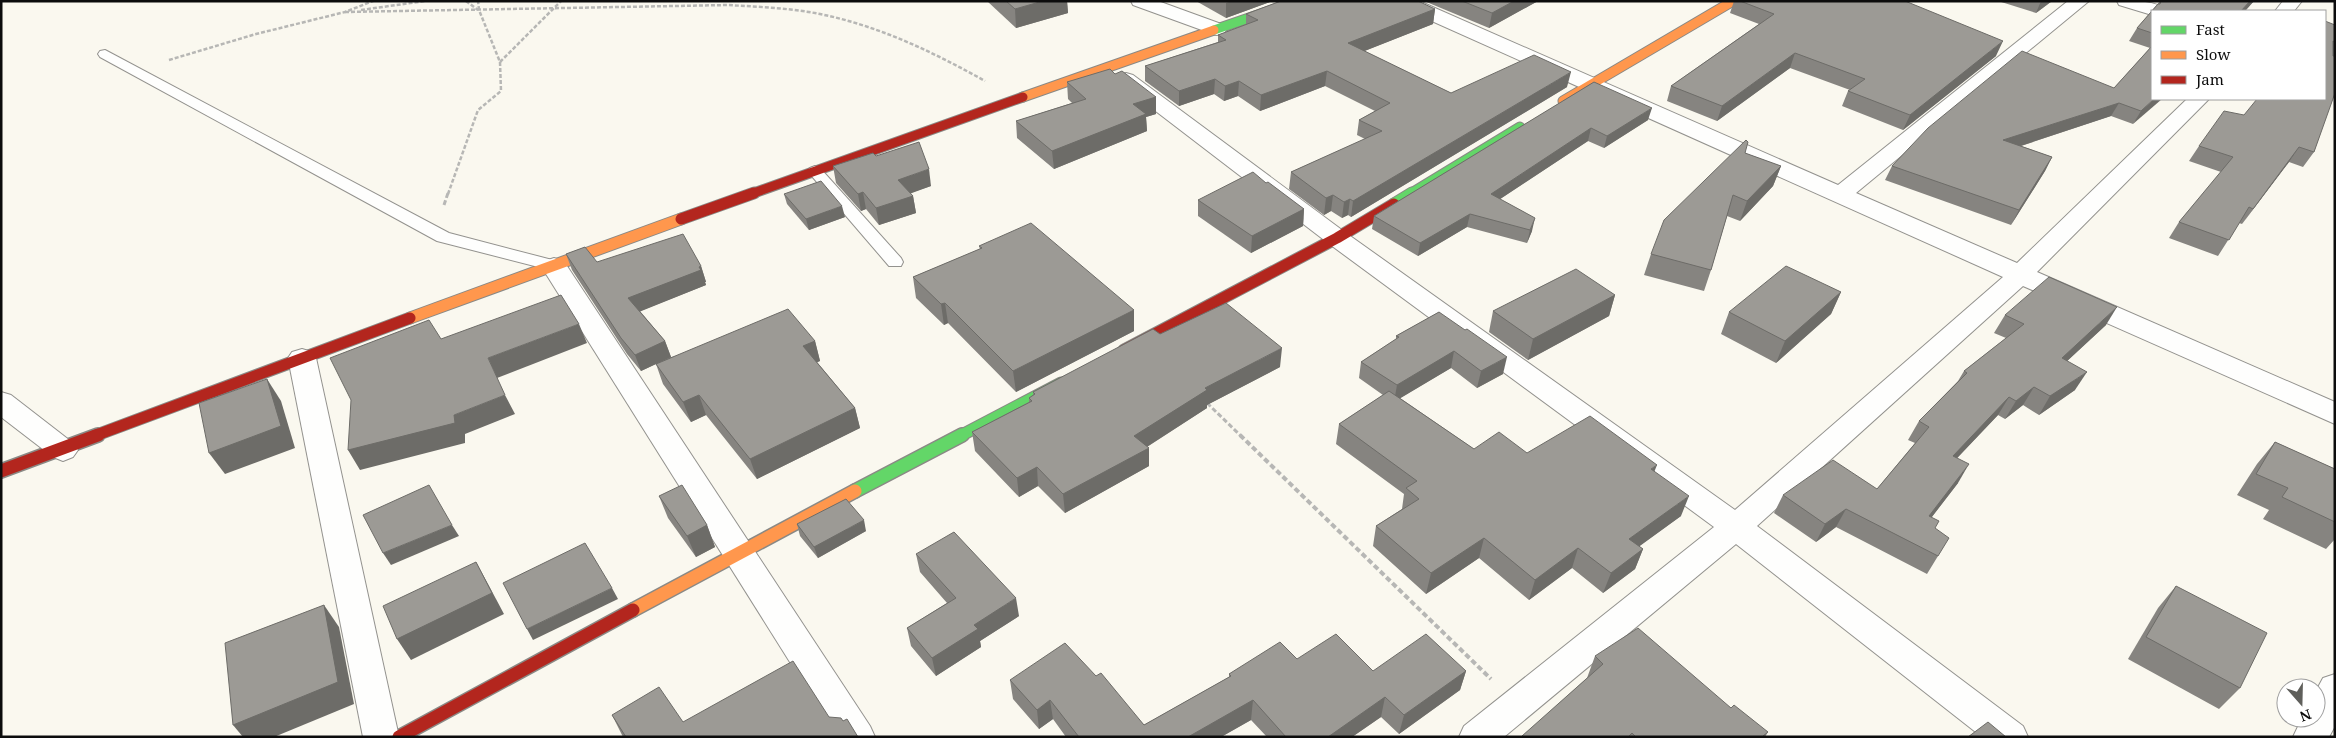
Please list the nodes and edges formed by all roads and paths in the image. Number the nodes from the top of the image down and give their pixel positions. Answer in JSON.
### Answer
{"nodes":[{"id":1,"x":373,"y":1,"type":"edge"},
{"id":2,"x":425,"y":1,"type":"edge"},
{"id":3,"x":466,"y":1,"type":"edge"},
{"id":4,"x":478,"y":1,"type":"edge"},
{"id":5,"x":561,"y":1,"type":"edge"},
{"id":6,"x":728,"y":1,"type":"edge"},
{"id":7,"x":1140,"y":1,"type":"edge"},
{"id":8,"x":1298,"y":1,"type":"edge"},
{"id":9,"x":1403,"y":1,"type":"edge"},
{"id":10,"x":1733,"y":1,"type":"edge"},
{"id":11,"x":2080,"y":1,"type":"edge"},
{"id":12,"x":2126,"y":1,"type":"edge"},
{"id":13,"x":729,"y":5,"type":"junction"},
{"id":14,"x":553,"y":9,"type":"junction"},
{"id":15,"x":479,"y":10,"type":"junction"},
{"id":16,"x":2155,"y":10,"type":"edge"},
{"id":17,"x":345,"y":12,"type":"junction"},
{"id":18,"x":1218,"y":29,"type":"junction"},
{"id":19,"x":105,"y":54,"type":"dead end"},
{"id":20,"x":500,"y":62,"type":"junction"},
{"id":21,"x":1109,"y":66,"type":"junction"},
{"id":22,"x":135,"y":70,"type":"junction"},
{"id":23,"x":1590,"y":84,"type":"junction"},
{"id":24,"x":1016,"y":99,"type":"junction"},
{"id":25,"x":2198,"y":100,"type":"edge"},
{"id":26,"x":1557,"y":105,"type":"edge"},
{"id":27,"x":1531,"y":120,"type":"edge"},
{"id":28,"x":815,"y":171,"type":"junction"},
{"id":29,"x":1839,"y":195,"type":"junction"},
{"id":30,"x":435,"y":232,"type":"junction"},
{"id":31,"x":1337,"y":238,"type":"junction"},
{"id":32,"x":895,"y":262,"type":"dead end"},
{"id":33,"x":554,"y":266,"type":"junction"},
{"id":34,"x":2020,"y":275,"type":"junction"},
{"id":35,"x":1116,"y":354,"type":"edge"},
{"id":36,"x":302,"y":358,"type":"junction"},
{"id":37,"x":1072,"y":377,"type":"edge"},
{"id":38,"x":1205,"y":401,"type":"edge"},
{"id":39,"x":1,"y":402,"type":"edge"},
{"id":40,"x":2335,"y":414,"type":"edge"},
{"id":41,"x":63,"y":450,"type":"junction"},
{"id":42,"x":1,"y":472,"type":"edge"},
{"id":43,"x":1736,"y":527,"type":"junction"},
{"id":44,"x":738,"y":552,"type":"junction"},
{"id":45,"x":2335,"y":689,"type":"edge"},
{"id":46,"x":1516,"y":704,"type":"junction"},
{"id":47,"x":382,"y":737,"type":"edge"},
{"id":48,"x":399,"y":737,"type":"edge"},
{"id":49,"x":857,"y":737,"type":"edge"},
{"id":50,"x":1477,"y":737,"type":"edge"},
{"id":51,"x":2010,"y":737,"type":"edge"},
{"id":52,"x":2311,"y":737,"type":"edge"}],
"edges":[{"from":1,"to":17,"type":"path"},
{"from":2,"to":17,"type":"path"},
{"from":3,"to":15,"type":"path"},
{"from":4,"to":15,"type":"path"},
{"from":5,"to":14,"type":"path"},
{"from":6,"to":13,"type":"path"},
{"from":7,"to":18,"type":"street"},
{"from":8,"to":18,"type":"street"},
{"from":9,"to":23,"type":"street"},
{"from":10,"to":23,"type":"street"},
{"from":11,"to":29,"type":"street"},
{"from":12,"to":16,"type":"street"},
{"from":13,"to":14,"type":"path"},
{"from":13,"to":24,"type":"path"},
{"from":14,"to":15,"type":"path"},
{"from":14,"to":20,"type":"path"},
{"from":15,"to":17,"type":"path"},
{"from":15,"to":20,"type":"path"},
{"from":17,"to":22,"type":"path"},
{"from":18,"to":21,"type":"street"},
{"from":19,"to":22,"type":"lane"},
{"from":20,"to":30,"type":"path"},
{"from":21,"to":24,"type":"street"},
{"from":21,"to":31,"type":"street"},
{"from":22,"to":30,"type":"lane"},
{"from":23,"to":26,"type":"street"},
{"from":23,"to":29,"type":"street"},
{"from":24,"to":28,"type":"street"},
{"from":25,"to":34,"type":"street"},
{"from":27,"to":31,"type":"street"},
{"from":28,"to":32,"type":"lane"},
{"from":28,"to":33,"type":"street"},
{"from":29,"to":34,"type":"street"},
{"from":30,"to":33,"type":"lane"},
{"from":31,"to":35,"type":"street"},
{"from":31,"to":43,"type":"street"},
{"from":33,"to":36,"type":"street"},
{"from":33,"to":44,"type":"street"},
{"from":34,"to":40,"type":"street"},
{"from":34,"to":43,"type":"street"},
{"from":36,"to":41,"type":"street"},
{"from":36,"to":47,"type":"street"},
{"from":37,"to":44,"type":"street"},
{"from":38,"to":46,"type":"path"},
{"from":39,"to":41,"type":"street"},
{"from":41,"to":42,"type":"street"},
{"from":43,"to":46,"type":"street"},
{"from":43,"to":51,"type":"street"},
{"from":44,"to":48,"type":"street"},
{"from":44,"to":49,"type":"street"},
{"from":45,"to":52,"type":"street"},
{"from":46,"to":50,"type":"street"}]}
